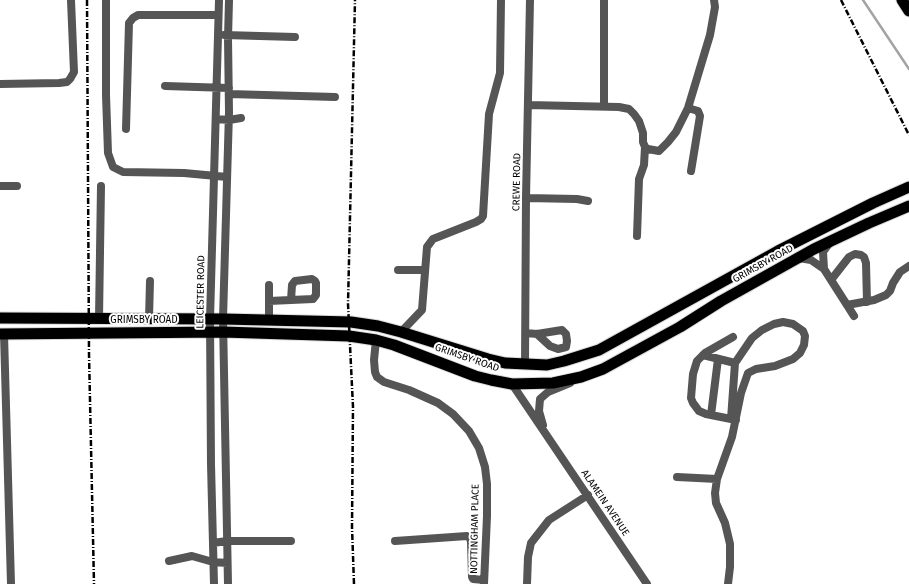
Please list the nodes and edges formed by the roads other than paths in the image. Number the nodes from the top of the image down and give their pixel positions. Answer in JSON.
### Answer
{"nodes":[{"id":1,"x":71,"y":0,"type":"edge"},
{"id":2,"x":106,"y":0,"type":"edge"},
{"id":3,"x":218,"y":0,"type":"edge"},
{"id":4,"x":229,"y":0,"type":"edge"},
{"id":5,"x":501,"y":0,"type":"edge"},
{"id":6,"x":530,"y":0,"type":"edge"},
{"id":7,"x":604,"y":0,"type":"edge"},
{"id":8,"x":714,"y":0,"type":"edge"},
{"id":9,"x":902,"y":0,"type":"edge"},
{"id":10,"x":909,"y":11,"type":"edge"},
{"id":11,"x":218,"y":14,"type":"junction"},
{"id":12,"x":218,"y":35,"type":"junction"},
{"id":13,"x":228,"y":35,"type":"junction"},
{"id":14,"x":295,"y":38,"type":"dead end"},
{"id":15,"x":0,"y":84,"type":"edge"},
{"id":16,"x":164,"y":86,"type":"dead end"},
{"id":17,"x":216,"y":88,"type":"junction"},
{"id":18,"x":229,"y":91,"type":"junction"},
{"id":19,"x":335,"y":97,"type":"dead end"},
{"id":20,"x":528,"y":105,"type":"junction"},
{"id":21,"x":604,"y":106,"type":"junction"},
{"id":22,"x":688,"y":108,"type":"junction"},
{"id":23,"x":241,"y":118,"type":"dead end"},
{"id":24,"x":216,"y":119,"type":"junction"},
{"id":25,"x":229,"y":120,"type":"junction"},
{"id":26,"x":126,"y":129,"type":"dead end"},
{"id":27,"x":645,"y":147,"type":"junction"},
{"id":28,"x":691,"y":171,"type":"dead end"},
{"id":29,"x":214,"y":175,"type":"junction"},
{"id":30,"x":227,"y":177,"type":"junction"},
{"id":31,"x":0,"y":186,"type":"edge"},
{"id":32,"x":17,"y":186,"type":"dead end"},
{"id":33,"x":101,"y":186,"type":"dead end"},
{"id":34,"x":909,"y":187,"type":"edge"},
{"id":35,"x":526,"y":198,"type":"junction"},
{"id":36,"x":588,"y":201,"type":"dead end"},
{"id":37,"x":909,"y":206,"type":"edge"},
{"id":38,"x":637,"y":236,"type":"dead end"},
{"id":39,"x":831,"y":241,"type":"junction"},
{"id":40,"x":799,"y":258,"type":"junction"},
{"id":41,"x":909,"y":266,"type":"edge"},
{"id":42,"x":824,"y":269,"type":"junction"},
{"id":43,"x":398,"y":270,"type":"dead end"},
{"id":44,"x":425,"y":270,"type":"junction"},
{"id":45,"x":831,"y":280,"type":"junction"},
{"id":46,"x":150,"y":281,"type":"dead end"},
{"id":47,"x":269,"y":285,"type":"dead end"},
{"id":48,"x":291,"y":300,"type":"dead end"},
{"id":49,"x":269,"y":301,"type":"junction"},
{"id":50,"x":867,"y":302,"type":"junction"},
{"id":51,"x":847,"y":305,"type":"junction"},
{"id":52,"x":854,"y":316,"type":"dead end"},
{"id":53,"x":0,"y":318,"type":"edge"},
{"id":54,"x":99,"y":318,"type":"junction"},
{"id":55,"x":149,"y":319,"type":"junction"},
{"id":56,"x":210,"y":319,"type":"junction"},
{"id":57,"x":223,"y":319,"type":"junction"},
{"id":58,"x":269,"y":320,"type":"junction"},
{"id":59,"x":378,"y":326,"type":"junction"},
{"id":60,"x":210,"y":332,"type":"junction"},
{"id":61,"x":223,"y":332,"type":"junction"},
{"id":62,"x":401,"y":332,"type":"junction"},
{"id":63,"x":526,"y":333,"type":"junction"},
{"id":64,"x":2,"y":334,"type":"edge"},
{"id":65,"x":537,"y":334,"type":"dead end"},
{"id":66,"x":733,"y":337,"type":"dead end"},
{"id":67,"x":376,"y":340,"type":"junction"},
{"id":68,"x":703,"y":355,"type":"junction"},
{"id":69,"x":718,"y":359,"type":"junction"},
{"id":70,"x":735,"y":363,"type":"junction"},
{"id":71,"x":525,"y":364,"type":"junction"},
{"id":72,"x":581,"y":377,"type":"junction"},
{"id":73,"x":512,"y":384,"type":"junction"},
{"id":74,"x":711,"y":415,"type":"junction"},
{"id":75,"x":733,"y":420,"type":"junction"},
{"id":76,"x":546,"y":433,"type":"junction"},
{"id":77,"x":211,"y":453,"type":"junction"},
{"id":78,"x":225,"y":453,"type":"junction"},
{"id":79,"x":677,"y":477,"type":"dead end"},
{"id":80,"x":717,"y":479,"type":"junction"},
{"id":81,"x":588,"y":495,"type":"junction"},
{"id":82,"x":227,"y":541,"type":"junction"},
{"id":83,"x":290,"y":541,"type":"dead end"},
{"id":84,"x":395,"y":541,"type":"dead end"},
{"id":85,"x":213,"y":543,"type":"junction"},
{"id":86,"x":169,"y":561,"type":"dead end"},
{"id":87,"x":213,"y":562,"type":"junction"},
{"id":88,"x":227,"y":563,"type":"junction"},
{"id":89,"x":484,"y":582,"type":"edge"},
{"id":90,"x":11,"y":584,"type":"edge"},
{"id":91,"x":214,"y":584,"type":"edge"},
{"id":92,"x":228,"y":584,"type":"edge"},
{"id":93,"x":527,"y":584,"type":"edge"},
{"id":94,"x":647,"y":584,"type":"edge"},
{"id":95,"x":728,"y":584,"type":"edge"}],
"edges":[{"from":1,"to":15,"type":"street"},
{"from":2,"to":29,"type":"street"},
{"from":3,"to":11,"type":"street","name":"LEICESTER ROAD"},
{"from":4,"to":13,"type":"street"},
{"from":5,"to":44,"type":"street"},
{"from":6,"to":20,"type":"street","name":"CREWE ROAD"},
{"from":7,"to":21,"type":"street"},
{"from":8,"to":22,"type":"street"},
{"from":9,"to":10,"type":"highway"},
{"from":11,"to":12,"type":"street","name":"LEICESTER ROAD"},
{"from":11,"to":26,"type":"street"},
{"from":12,"to":13,"type":"street"},
{"from":12,"to":17,"type":"street","name":"LEICESTER ROAD"},
{"from":13,"to":14,"type":"street"},
{"from":13,"to":18,"type":"street"},
{"from":16,"to":17,"type":"street"},
{"from":17,"to":18,"type":"street"},
{"from":17,"to":24,"type":"street","name":"LEICESTER ROAD"},
{"from":18,"to":19,"type":"street"},
{"from":18,"to":25,"type":"street"},
{"from":20,"to":21,"type":"street"},
{"from":20,"to":35,"type":"street","name":"CREWE ROAD"},
{"from":21,"to":27,"type":"street"},
{"from":22,"to":27,"type":"street"},
{"from":22,"to":28,"type":"street"},
{"from":23,"to":25,"type":"street"},
{"from":24,"to":25,"type":"street"},
{"from":24,"to":29,"type":"street","name":"LEICESTER ROAD"},
{"from":25,"to":30,"type":"street"},
{"from":27,"to":38,"type":"street"},
{"from":29,"to":30,"type":"street"},
{"from":29,"to":56,"type":"street","name":"LEICESTER ROAD"},
{"from":30,"to":57,"type":"street"},
{"from":31,"to":32,"type":"street"},
{"from":33,"to":54,"type":"street"},
{"from":34,"to":71,"type":"highway","name":"GRIMSBY ROAD"},
{"from":35,"to":36,"type":"street"},
{"from":35,"to":63,"type":"street","name":"CREWE ROAD"},
{"from":37,"to":39,"type":"highway","name":"GRIMSBY ROAD"},
{"from":39,"to":40,"type":"highway","name":"GRIMSBY ROAD"},
{"from":39,"to":42,"type":"street"},
{"from":40,"to":42,"type":"street"},
{"from":40,"to":72,"type":"highway","name":"GRIMSBY ROAD"},
{"from":41,"to":50,"type":"street"},
{"from":42,"to":45,"type":"street"},
{"from":43,"to":44,"type":"street"},
{"from":44,"to":62,"type":"street"},
{"from":45,"to":50,"type":"street"},
{"from":45,"to":51,"type":"street"},
{"from":46,"to":55,"type":"street"},
{"from":47,"to":49,"type":"street"},
{"from":48,"to":49,"type":"street"},
{"from":49,"to":58,"type":"street"},
{"from":50,"to":51,"type":"street"},
{"from":51,"to":52,"type":"street"},
{"from":53,"to":54,"type":"highway","name":"GRIMSBY ROAD"},
{"from":54,"to":55,"type":"highway","name":"GRIMSBY ROAD"},
{"from":55,"to":56,"type":"highway","name":"GRIMSBY ROAD"},
{"from":56,"to":57,"type":"highway","name":"GRIMSBY ROAD"},
{"from":56,"to":60,"type":"street","name":"LEICESTER ROAD"},
{"from":57,"to":58,"type":"highway","name":"GRIMSBY ROAD"},
{"from":57,"to":61,"type":"street"},
{"from":58,"to":59,"type":"highway","name":"GRIMSBY ROAD"},
{"from":59,"to":62,"type":"highway","name":"GRIMSBY ROAD"},
{"from":59,"to":67,"type":"highway"},
{"from":60,"to":61,"type":"highway","name":"GRIMSBY ROAD"},
{"from":60,"to":64,"type":"highway","name":"GRIMSBY ROAD"},
{"from":60,"to":77,"type":"street","name":"LEICESTER ROAD"},
{"from":61,"to":67,"type":"highway","name":"GRIMSBY ROAD"},
{"from":61,"to":78,"type":"street"},
{"from":62,"to":71,"type":"highway","name":"GRIMSBY ROAD"},
{"from":63,"to":65,"type":"street"},
{"from":63,"to":71,"type":"street","name":"CREWE ROAD"},
{"from":64,"to":90,"type":"street"},
{"from":66,"to":68,"type":"street"},
{"from":67,"to":73,"type":"highway","name":"GRIMSBY ROAD"},
{"from":67,"to":89,"type":"street","name":"NOTTINGHAM PLACE"},
{"from":68,"to":69,"type":"street"},
{"from":68,"to":74,"type":"street"},
{"from":69,"to":70,"type":"street"},
{"from":69,"to":74,"type":"street"},
{"from":70,"to":75,"type":"street"},
{"from":70,"to":75,"type":"street"},
{"from":72,"to":73,"type":"highway","name":"GRIMSBY ROAD"},
{"from":72,"to":76,"type":"street","name":"ALAMEIN AVENUE"},
{"from":73,"to":76,"type":"street","name":"ALAMEIN AVENUE"},
{"from":74,"to":75,"type":"street"},
{"from":75,"to":80,"type":"street"},
{"from":76,"to":81,"type":"street","name":"ALAMEIN AVENUE"},
{"from":77,"to":78,"type":"street"},
{"from":77,"to":85,"type":"street","name":"LEICESTER ROAD"},
{"from":78,"to":82,"type":"street"},
{"from":79,"to":80,"type":"street"},
{"from":80,"to":95,"type":"street"},
{"from":81,"to":93,"type":"street"},
{"from":81,"to":94,"type":"street","name":"ALAMEIN AVENUE"},
{"from":82,"to":83,"type":"street"},
{"from":82,"to":85,"type":"street"},
{"from":82,"to":88,"type":"street"},
{"from":84,"to":89,"type":"street"},
{"from":85,"to":87,"type":"street","name":"LEICESTER ROAD"},
{"from":86,"to":87,"type":"street"},
{"from":87,"to":88,"type":"street"},
{"from":87,"to":91,"type":"street","name":"LEICESTER ROAD"},
{"from":88,"to":92,"type":"street"}]}
